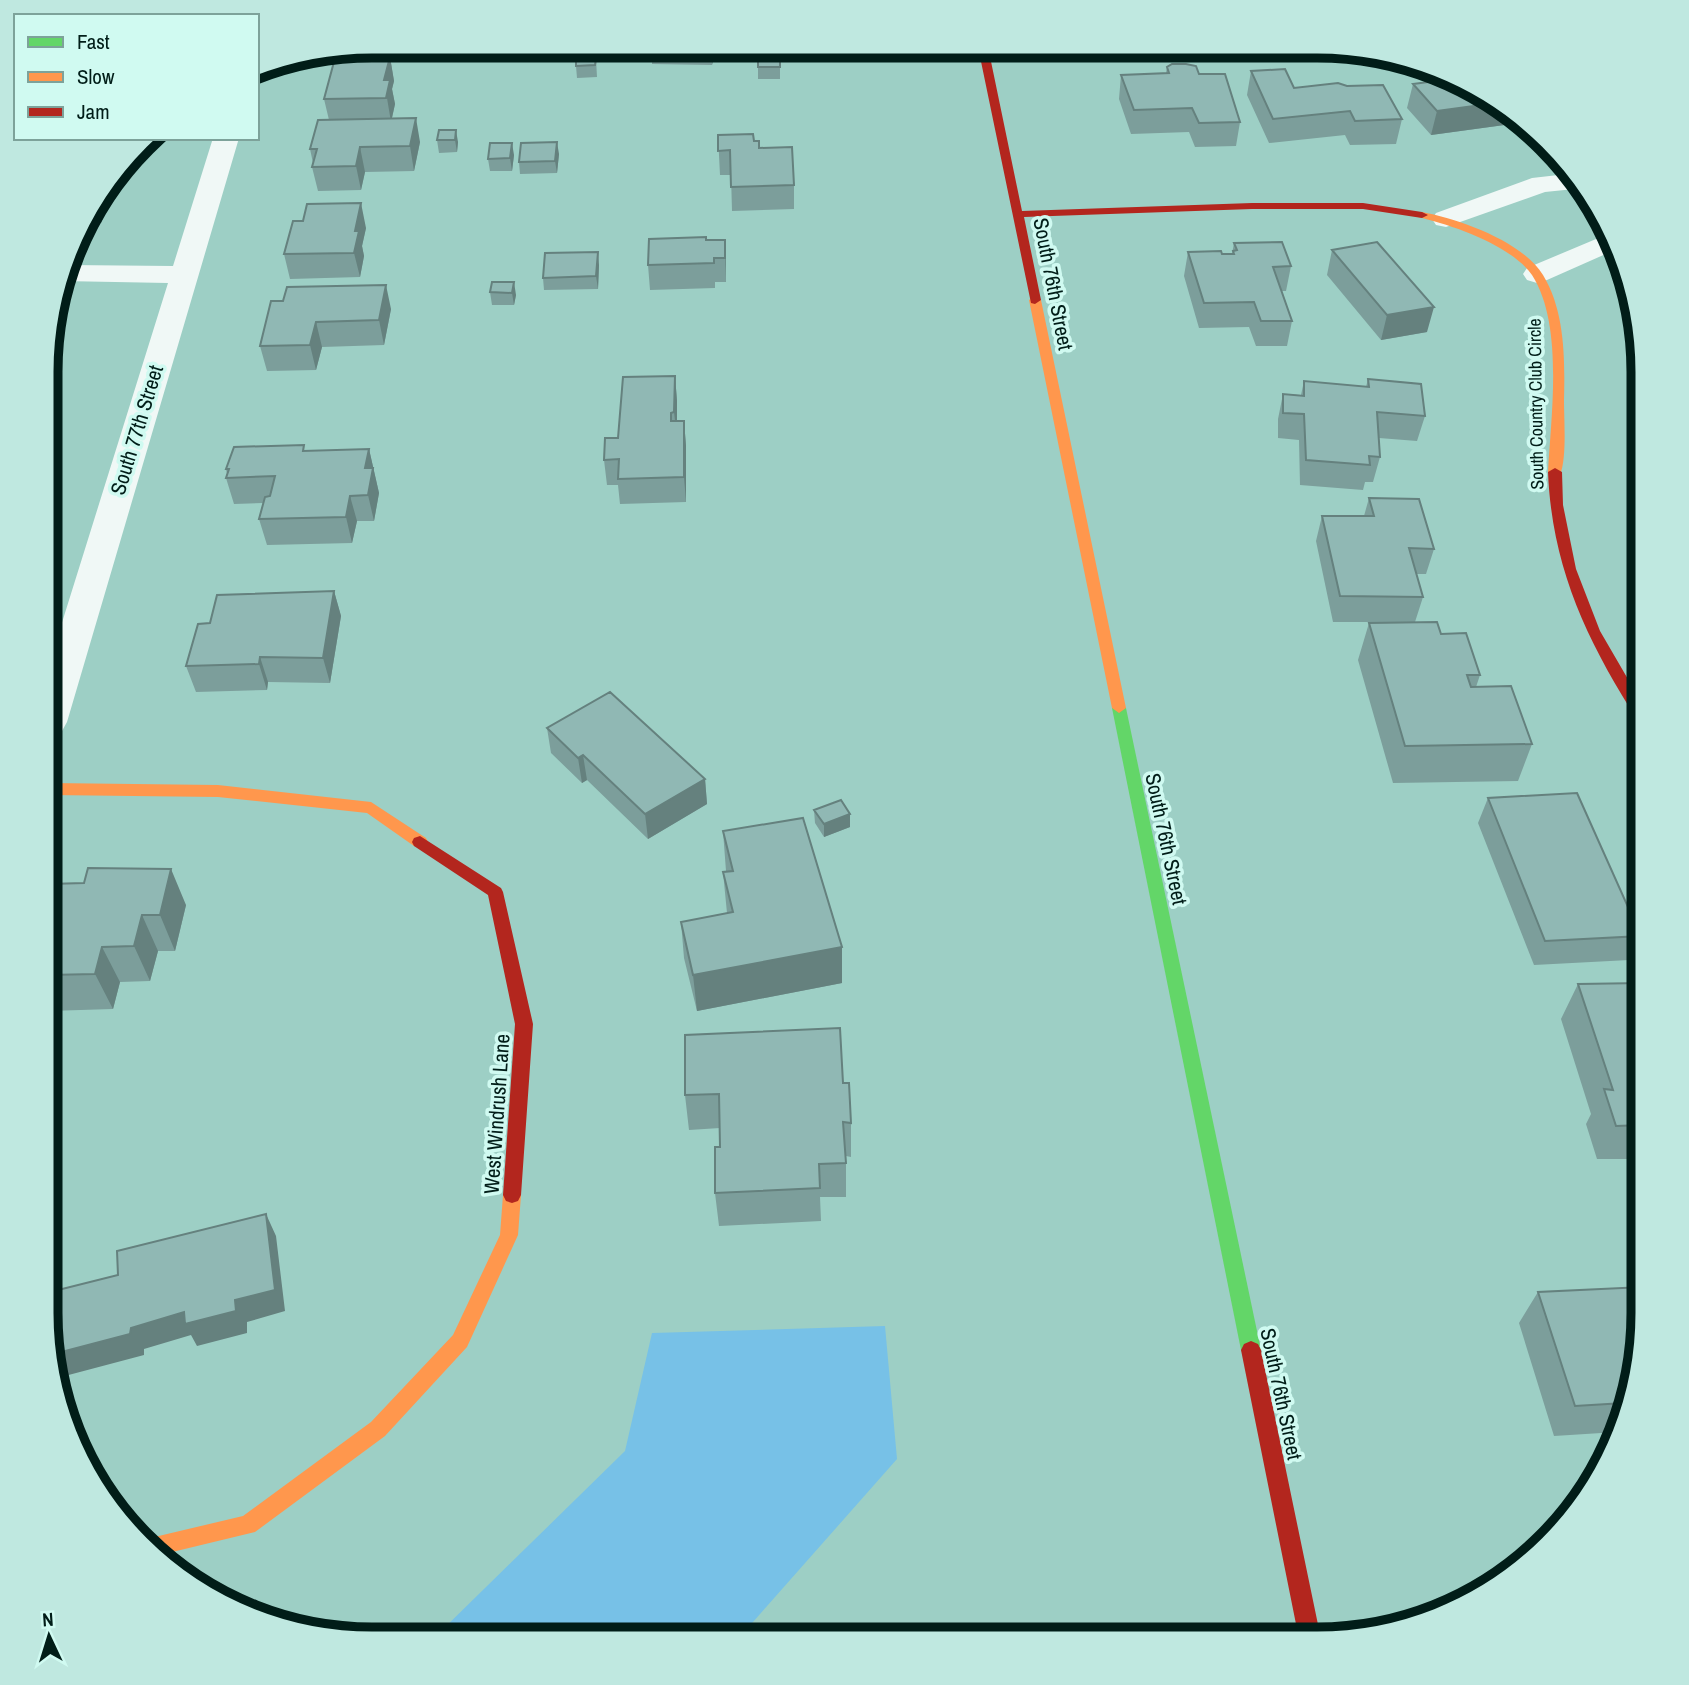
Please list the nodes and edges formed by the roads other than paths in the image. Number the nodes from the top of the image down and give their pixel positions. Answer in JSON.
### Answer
{"nodes":[{"id":1,"x":985,"y":58,"type":"edge"},
{"id":2,"x":225,"y":140,"type":"edge"},
{"id":3,"x":1567,"y":182,"type":"edge"},
{"id":4,"x":1019,"y":214,"type":"junction"},
{"id":5,"x":1446,"y":219,"type":"junction"},
{"id":6,"x":1604,"y":245,"type":"edge"},
{"id":7,"x":73,"y":273,"type":"edge"},
{"id":8,"x":1537,"y":274,"type":"junction"},
{"id":9,"x":183,"y":275,"type":"junction"},
{"id":10,"x":58,"y":695,"type":"edge"},
{"id":11,"x":1631,"y":699,"type":"edge"},
{"id":12,"x":58,"y":789,"type":"edge"},
{"id":13,"x":160,"y":1545,"type":"edge"},
{"id":14,"x":1308,"y":1627,"type":"edge"}],
"edges":[{"from":1,"to":4,"type":"street","name":"South 76th Street"},
{"from":2,"to":9,"type":"street","name":"South 77th Street"},
{"from":3,"to":5,"type":"street"},
{"from":4,"to":5,"type":"street","name":"South Country Club Circle"},
{"from":4,"to":14,"type":"street","name":"South 76th Street"},
{"from":5,"to":8,"type":"street","name":"South Country Club Circle"},
{"from":6,"to":8,"type":"street"},
{"from":7,"to":9,"type":"street"},
{"from":8,"to":11,"type":"street","name":"South Country Club Circle"},
{"from":9,"to":10,"type":"street","name":"South 77th Street"},
{"from":12,"to":13,"type":"street","name":"West Windrush Lane"}]}
